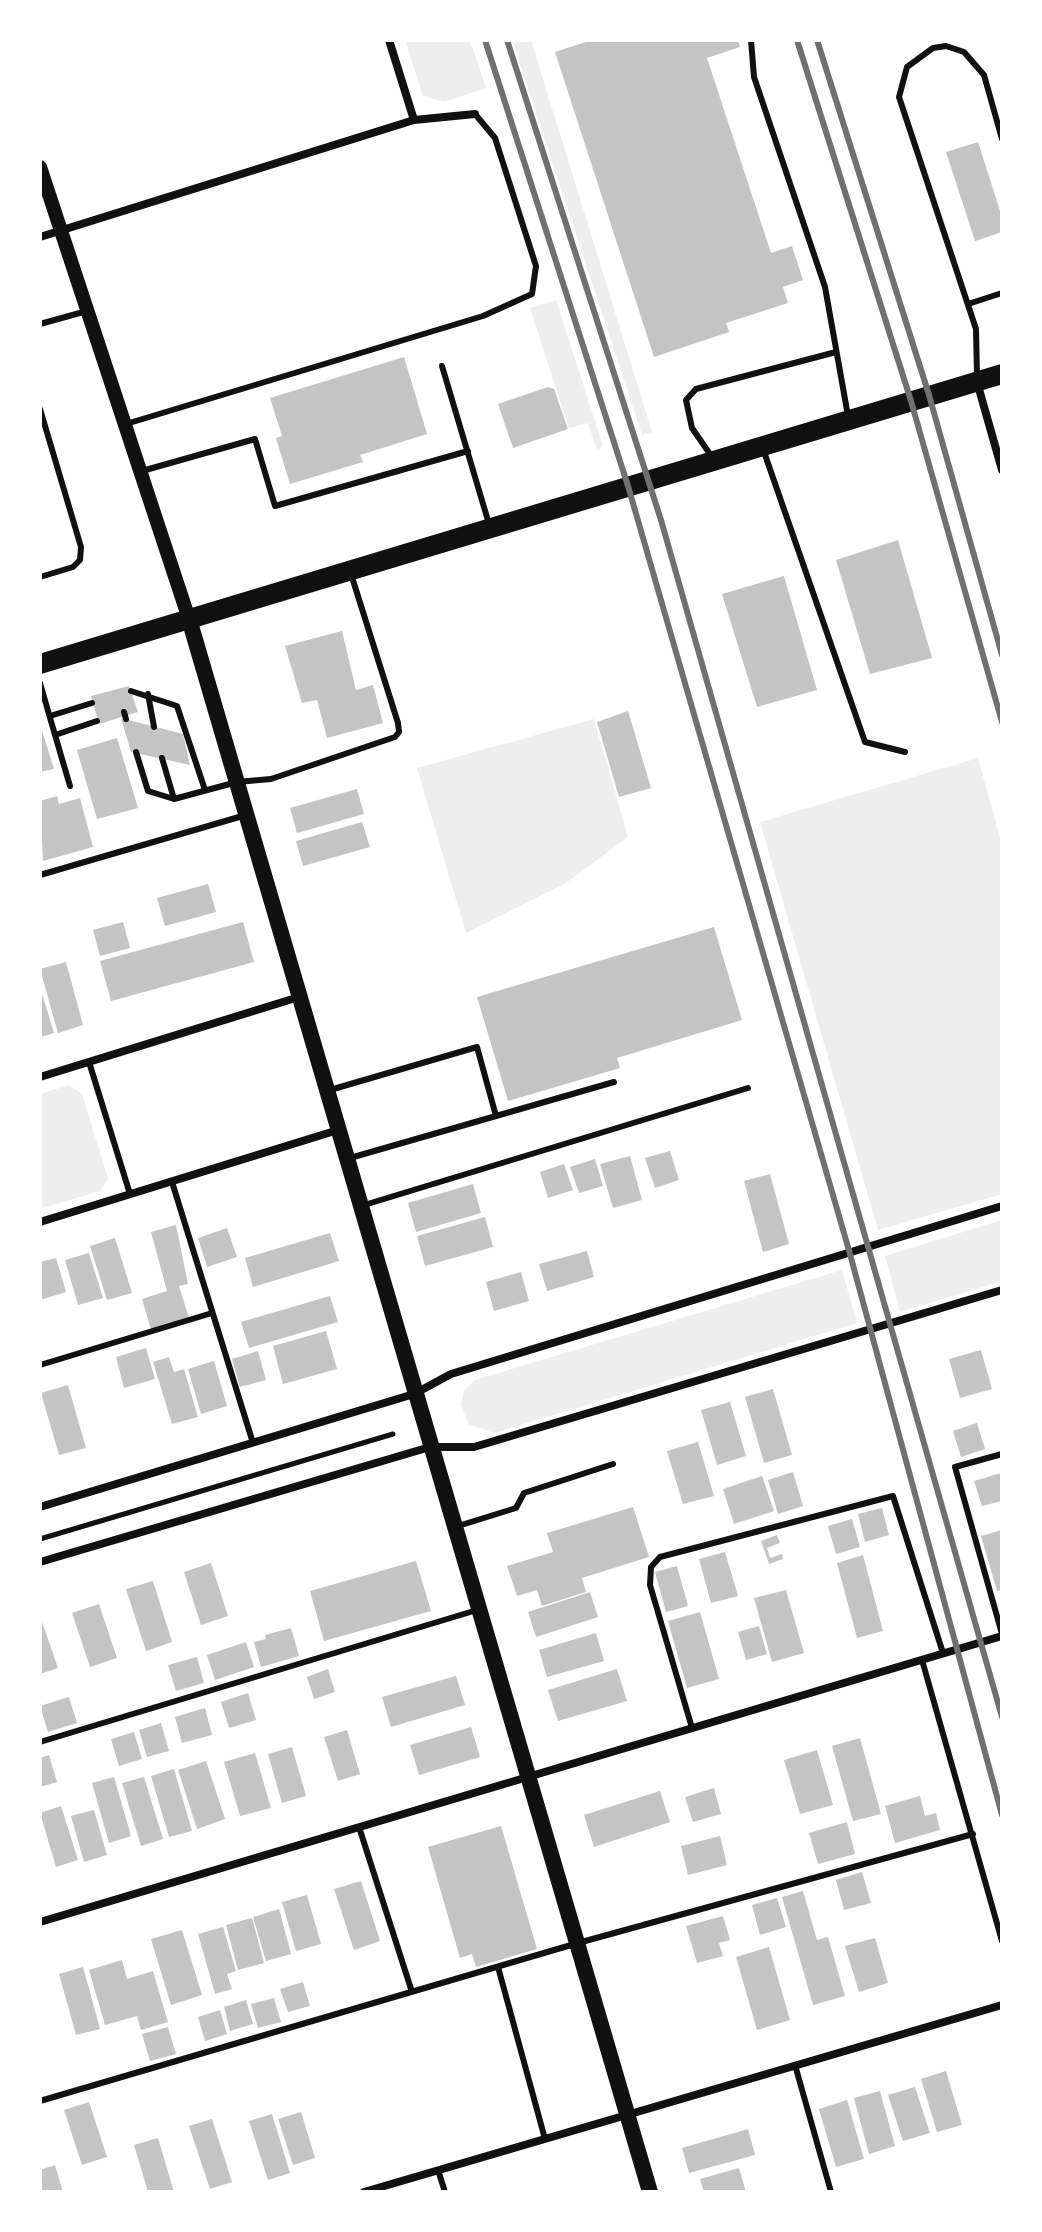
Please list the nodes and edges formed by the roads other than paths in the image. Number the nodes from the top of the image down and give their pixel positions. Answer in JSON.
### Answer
{"nodes":[{"id":1,"x":389,"y":40,"type":"edge"},
{"id":2,"x":751,"y":40,"type":"edge"},
{"id":3,"x":931,"y":40,"type":"edge"},
{"id":4,"x":933,"y":48,"type":"junction"},
{"id":5,"x":475,"y":114,"type":"joint"},
{"id":6,"x":414,"y":120,"type":"junction"},
{"id":7,"x":1002,"y":139,"type":"edge"},
{"id":8,"x":40,"y":167,"type":"edge"},
{"id":9,"x":61,"y":230,"type":"junction"},
{"id":10,"x":40,"y":237,"type":"edge"},
{"id":11,"x":1002,"y":293,"type":"edge"},
{"id":12,"x":968,"y":304,"type":"junction"},
{"id":13,"x":87,"y":311,"type":"junction"},
{"id":14,"x":40,"y":324,"type":"edge"},
{"id":15,"x":836,"y":352,"type":"junction"},
{"id":16,"x":442,"y":366,"type":"dead end"},
{"id":17,"x":1002,"y":374,"type":"edge"},
{"id":18,"x":977,"y":381,"type":"junction"},
{"id":19,"x":40,"y":409,"type":"edge"},
{"id":20,"x":849,"y":419,"type":"junction"},
{"id":21,"x":125,"y":425,"type":"junction"},
{"id":22,"x":762,"y":446,"type":"junction"},
{"id":23,"x":468,"y":451,"type":"junction"},
{"id":24,"x":714,"y":460,"type":"junction"},
{"id":25,"x":1002,"y":470,"type":"edge"},
{"id":26,"x":141,"y":472,"type":"junction"},
{"id":27,"x":491,"y":528,"type":"junction"},
{"id":28,"x":350,"y":570,"type":"junction"},
{"id":29,"x":40,"y":577,"type":"edge"},
{"id":30,"x":189,"y":619,"type":"junction"},
{"id":31,"x":40,"y":664,"type":"edge"},
{"id":32,"x":40,"y":683,"type":"edge"},
{"id":33,"x":131,"y":691,"type":"dead end"},
{"id":34,"x":144,"y":696,"type":"junction"},
{"id":35,"x":92,"y":703,"type":"dead end"},
{"id":36,"x":136,"y":707,"type":"dead end"},
{"id":37,"x":50,"y":716,"type":"junction"},
{"id":38,"x":97,"y":721,"type":"dead end"},
{"id":39,"x":154,"y":727,"type":"dead end"},
{"id":40,"x":55,"y":735,"type":"junction"},
{"id":41,"x":136,"y":752,"type":"dead end"},
{"id":42,"x":905,"y":752,"type":"dead end"},
{"id":43,"x":162,"y":758,"type":"dead end"},
{"id":44,"x":237,"y":782,"type":"junction"},
{"id":45,"x":70,"y":786,"type":"dead end"},
{"id":46,"x":205,"y":790,"type":"junction"},
{"id":47,"x":174,"y":799,"type":"junction"},
{"id":48,"x":246,"y":815,"type":"junction"},
{"id":49,"x":40,"y":875,"type":"edge"},
{"id":50,"x":299,"y":997,"type":"junction"},
{"id":51,"x":89,"y":1062,"type":"junction"},
{"id":52,"x":40,"y":1077,"type":"edge"},
{"id":53,"x":614,"y":1082,"type":"dead end"},
{"id":54,"x":748,"y":1088,"type":"dead end"},
{"id":55,"x":326,"y":1091,"type":"junction"},
{"id":56,"x":496,"y":1116,"type":"junction"},
{"id":57,"x":338,"y":1130,"type":"junction"},
{"id":58,"x":346,"y":1159,"type":"junction"},
{"id":59,"x":172,"y":1182,"type":"junction"},
{"id":60,"x":130,"y":1194,"type":"junction"},
{"id":61,"x":360,"y":1206,"type":"junction"},
{"id":62,"x":1002,"y":1206,"type":"edge"},
{"id":63,"x":40,"y":1222,"type":"edge"},
{"id":64,"x":1002,"y":1290,"type":"edge"},
{"id":65,"x":212,"y":1313,"type":"junction"},
{"id":66,"x":40,"y":1365,"type":"edge"},
{"id":67,"x":414,"y":1394,"type":"junction"},
{"id":68,"x":253,"y":1443,"type":"junction"},
{"id":69,"x":430,"y":1447,"type":"junction"},
{"id":70,"x":1002,"y":1454,"type":"edge"},
{"id":71,"x":613,"y":1464,"type":"dead end"},
{"id":72,"x":40,"y":1507,"type":"edge"},
{"id":73,"x":455,"y":1527,"type":"junction"},
{"id":74,"x":40,"y":1562,"type":"edge"},
{"id":75,"x":479,"y":1610,"type":"junction"},
{"id":76,"x":1002,"y":1635,"type":"edge"},
{"id":77,"x":943,"y":1653,"type":"junction"},
{"id":78,"x":922,"y":1660,"type":"junction"},
{"id":79,"x":692,"y":1728,"type":"junction"},
{"id":80,"x":40,"y":1742,"type":"edge"},
{"id":81,"x":529,"y":1777,"type":"junction"},
{"id":82,"x":359,"y":1827,"type":"junction"},
{"id":83,"x":973,"y":1834,"type":"junction"},
{"id":84,"x":40,"y":1922,"type":"edge"},
{"id":85,"x":1002,"y":1941,"type":"edge"},
{"id":86,"x":578,"y":1943,"type":"junction"},
{"id":87,"x":498,"y":1967,"type":"junction"},
{"id":88,"x":412,"y":1992,"type":"junction"},
{"id":89,"x":1002,"y":2005,"type":"edge"},
{"id":90,"x":795,"y":2065,"type":"junction"},
{"id":91,"x":40,"y":2101,"type":"edge"},
{"id":92,"x":628,"y":2114,"type":"junction"},
{"id":93,"x":545,"y":2139,"type":"junction"},
{"id":94,"x":438,"y":2170,"type":"junction"},
{"id":95,"x":364,"y":2192,"type":"edge"},
{"id":96,"x":445,"y":2192,"type":"edge"},
{"id":97,"x":650,"y":2192,"type":"edge"},
{"id":98,"x":831,"y":2192,"type":"edge"}],
"edges":[{"from":1,"to":6,"type":"street"},
{"from":2,"to":15,"type":"lane"},
{"from":3,"to":4,"type":"lane"},
{"from":4,"to":7,"type":"lane"},
{"from":4,"to":12,"type":"lane"},
{"from":5,"to":6,"type":"street"},
{"from":5,"to":21,"type":"lane"},
{"from":6,"to":9,"type":"street"},
{"from":8,"to":9,"type":"street"},
{"from":9,"to":10,"type":"street"},
{"from":9,"to":13,"type":"street"},
{"from":11,"to":12,"type":"lane"},
{"from":12,"to":18,"type":"lane"},
{"from":13,"to":14,"type":"lane"},
{"from":13,"to":21,"type":"street"},
{"from":15,"to":20,"type":"lane"},
{"from":15,"to":24,"type":"lane"},
{"from":16,"to":23,"type":"lane"},
{"from":17,"to":18,"type":"main road"},
{"from":18,"to":20,"type":"main road"},
{"from":18,"to":25,"type":"street"},
{"from":19,"to":29,"type":"lane"},
{"from":20,"to":22,"type":"main road"},
{"from":21,"to":26,"type":"street"},
{"from":22,"to":24,"type":"main road"},
{"from":22,"to":42,"type":"lane"},
{"from":23,"to":26,"type":"lane"},
{"from":23,"to":27,"type":"lane"},
{"from":24,"to":27,"type":"main road"},
{"from":26,"to":30,"type":"street"},
{"from":27,"to":28,"type":"main road"},
{"from":28,"to":30,"type":"main road"},
{"from":28,"to":44,"type":"lane"},
{"from":30,"to":31,"type":"main road"},
{"from":30,"to":44,"type":"main road"},
{"from":32,"to":37,"type":"lane"},
{"from":33,"to":34,"type":"lane"},
{"from":34,"to":36,"type":"lane"},
{"from":34,"to":39,"type":"lane"},
{"from":34,"to":46,"type":"lane"},
{"from":35,"to":37,"type":"lane"},
{"from":37,"to":40,"type":"lane"},
{"from":38,"to":40,"type":"lane"},
{"from":40,"to":45,"type":"lane"},
{"from":41,"to":47,"type":"lane"},
{"from":43,"to":47,"type":"lane"},
{"from":44,"to":46,"type":"lane"},
{"from":44,"to":48,"type":"main road"},
{"from":46,"to":47,"type":"lane"},
{"from":48,"to":49,"type":"lane"},
{"from":48,"to":50,"type":"main road"},
{"from":50,"to":51,"type":"street"},
{"from":50,"to":55,"type":"main road"},
{"from":51,"to":52,"type":"street"},
{"from":51,"to":60,"type":"lane"},
{"from":53,"to":56,"type":"lane"},
{"from":54,"to":61,"type":"lane"},
{"from":55,"to":56,"type":"lane"},
{"from":55,"to":57,"type":"main road"},
{"from":56,"to":58,"type":"lane"},
{"from":57,"to":58,"type":"main road"},
{"from":57,"to":59,"type":"street"},
{"from":58,"to":61,"type":"main road"},
{"from":59,"to":60,"type":"street"},
{"from":59,"to":65,"type":"lane"},
{"from":60,"to":63,"type":"street"},
{"from":61,"to":67,"type":"main road"},
{"from":62,"to":67,"type":"street"},
{"from":64,"to":69,"type":"street"},
{"from":65,"to":66,"type":"lane"},
{"from":65,"to":68,"type":"lane"},
{"from":67,"to":68,"type":"street"},
{"from":67,"to":69,"type":"main road"},
{"from":68,"to":72,"type":"street"},
{"from":69,"to":73,"type":"main road"},
{"from":69,"to":74,"type":"street"},
{"from":70,"to":76,"type":"lane"},
{"from":71,"to":73,"type":"lane"},
{"from":73,"to":75,"type":"main road"},
{"from":75,"to":80,"type":"lane"},
{"from":75,"to":81,"type":"main road"},
{"from":76,"to":77,"type":"street"},
{"from":77,"to":78,"type":"street"},
{"from":77,"to":79,"type":"lane"},
{"from":78,"to":79,"type":"street"},
{"from":78,"to":83,"type":"lane"},
{"from":79,"to":81,"type":"street"},
{"from":81,"to":82,"type":"street"},
{"from":81,"to":86,"type":"main road"},
{"from":82,"to":84,"type":"street"},
{"from":82,"to":88,"type":"lane"},
{"from":83,"to":85,"type":"lane"},
{"from":83,"to":86,"type":"lane"},
{"from":86,"to":87,"type":"lane"},
{"from":86,"to":92,"type":"main road"},
{"from":87,"to":88,"type":"lane"},
{"from":87,"to":93,"type":"lane"},
{"from":88,"to":91,"type":"lane"},
{"from":89,"to":90,"type":"street"},
{"from":90,"to":92,"type":"street"},
{"from":90,"to":98,"type":"lane"},
{"from":92,"to":93,"type":"street"},
{"from":92,"to":97,"type":"main road"},
{"from":93,"to":94,"type":"street"},
{"from":94,"to":95,"type":"street"},
{"from":94,"to":96,"type":"lane"}]}
